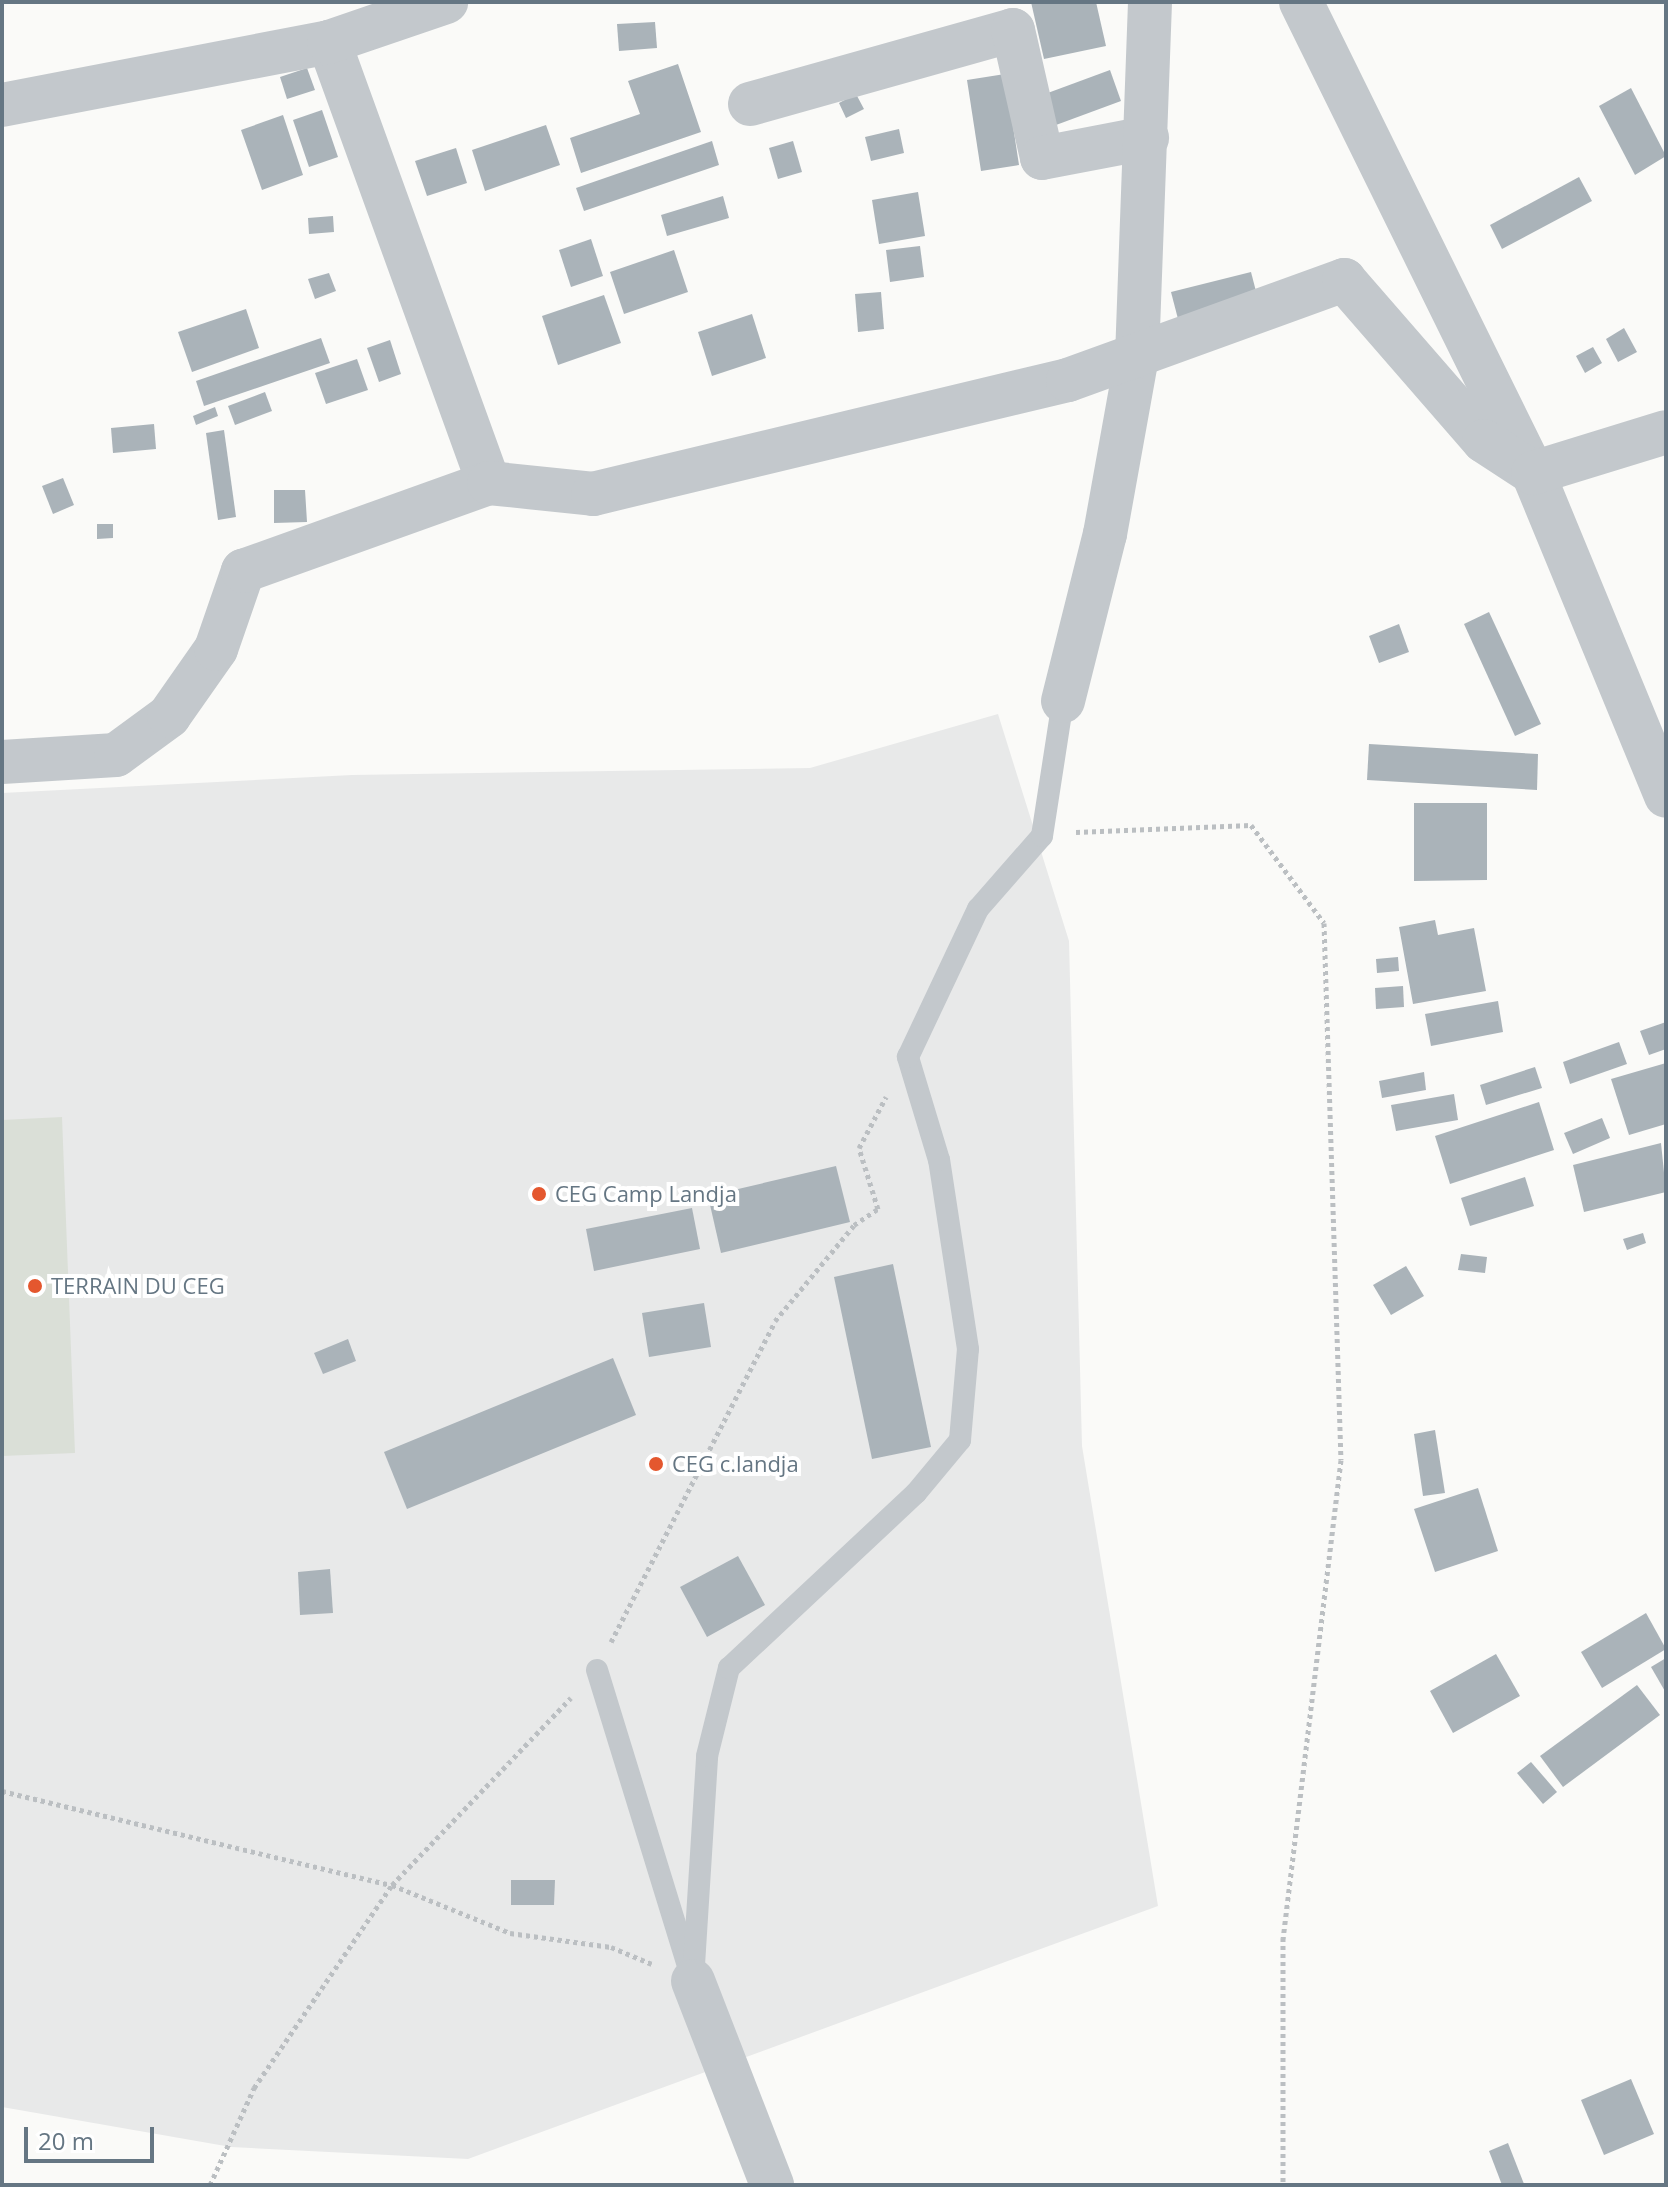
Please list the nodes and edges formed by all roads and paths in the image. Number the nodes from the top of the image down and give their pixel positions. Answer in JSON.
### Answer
{"nodes":[{"id":1,"x":446,"y":2,"type":"edge"},
{"id":2,"x":1150,"y":2,"type":"edge"},
{"id":3,"x":1301,"y":2,"type":"edge"},
{"id":4,"x":329,"y":42,"type":"junction"},
{"id":5,"x":750,"y":104,"type":"dead end"},
{"id":6,"x":2,"y":105,"type":"edge"},
{"id":7,"x":1147,"y":138,"type":"junction"},
{"id":8,"x":1137,"y":357,"type":"junction"},
{"id":9,"x":1666,"y":432,"type":"edge"},
{"id":10,"x":1533,"y":473,"type":"junction"},
{"id":11,"x":489,"y":483,"type":"junction"},
{"id":12,"x":1063,"y":701,"type":"joint"},
{"id":13,"x":2,"y":762,"type":"edge"},
{"id":14,"x":1666,"y":796,"type":"edge"},
{"id":15,"x":1042,"y":836,"type":"junction"},
{"id":16,"x":908,"y":1057,"type":"junction"},
{"id":17,"x":597,"y":1670,"type":"junction"},
{"id":18,"x":2,"y":1791,"type":"edge"},
{"id":19,"x":392,"y":1885,"type":"junction"},
{"id":20,"x":693,"y":1981,"type":"junction"},
{"id":21,"x":210,"y":2185,"type":"edge"},
{"id":22,"x":772,"y":2185,"type":"edge"},
{"id":23,"x":1283,"y":2185,"type":"edge"}],
"edges":[{"from":1,"to":4,"type":"street"},
{"from":2,"to":7,"type":"street"},
{"from":3,"to":10,"type":"street"},
{"from":4,"to":6,"type":"street"},
{"from":4,"to":11,"type":"street"},
{"from":5,"to":7,"type":"street"},
{"from":7,"to":8,"type":"street"},
{"from":8,"to":10,"type":"street"},
{"from":8,"to":11,"type":"street"},
{"from":8,"to":12,"type":"street"},
{"from":9,"to":10,"type":"street"},
{"from":10,"to":14,"type":"street"},
{"from":11,"to":13,"type":"street"},
{"from":12,"to":15,"type":"lane"},
{"from":15,"to":16,"type":"lane"},
{"from":15,"to":23,"type":"path"},
{"from":16,"to":17,"type":"path"},
{"from":16,"to":20,"type":"lane"},
{"from":17,"to":19,"type":"path"},
{"from":17,"to":20,"type":"lane"},
{"from":18,"to":19,"type":"path"},
{"from":19,"to":20,"type":"path"},
{"from":19,"to":21,"type":"path"},
{"from":20,"to":22,"type":"street"}]}
